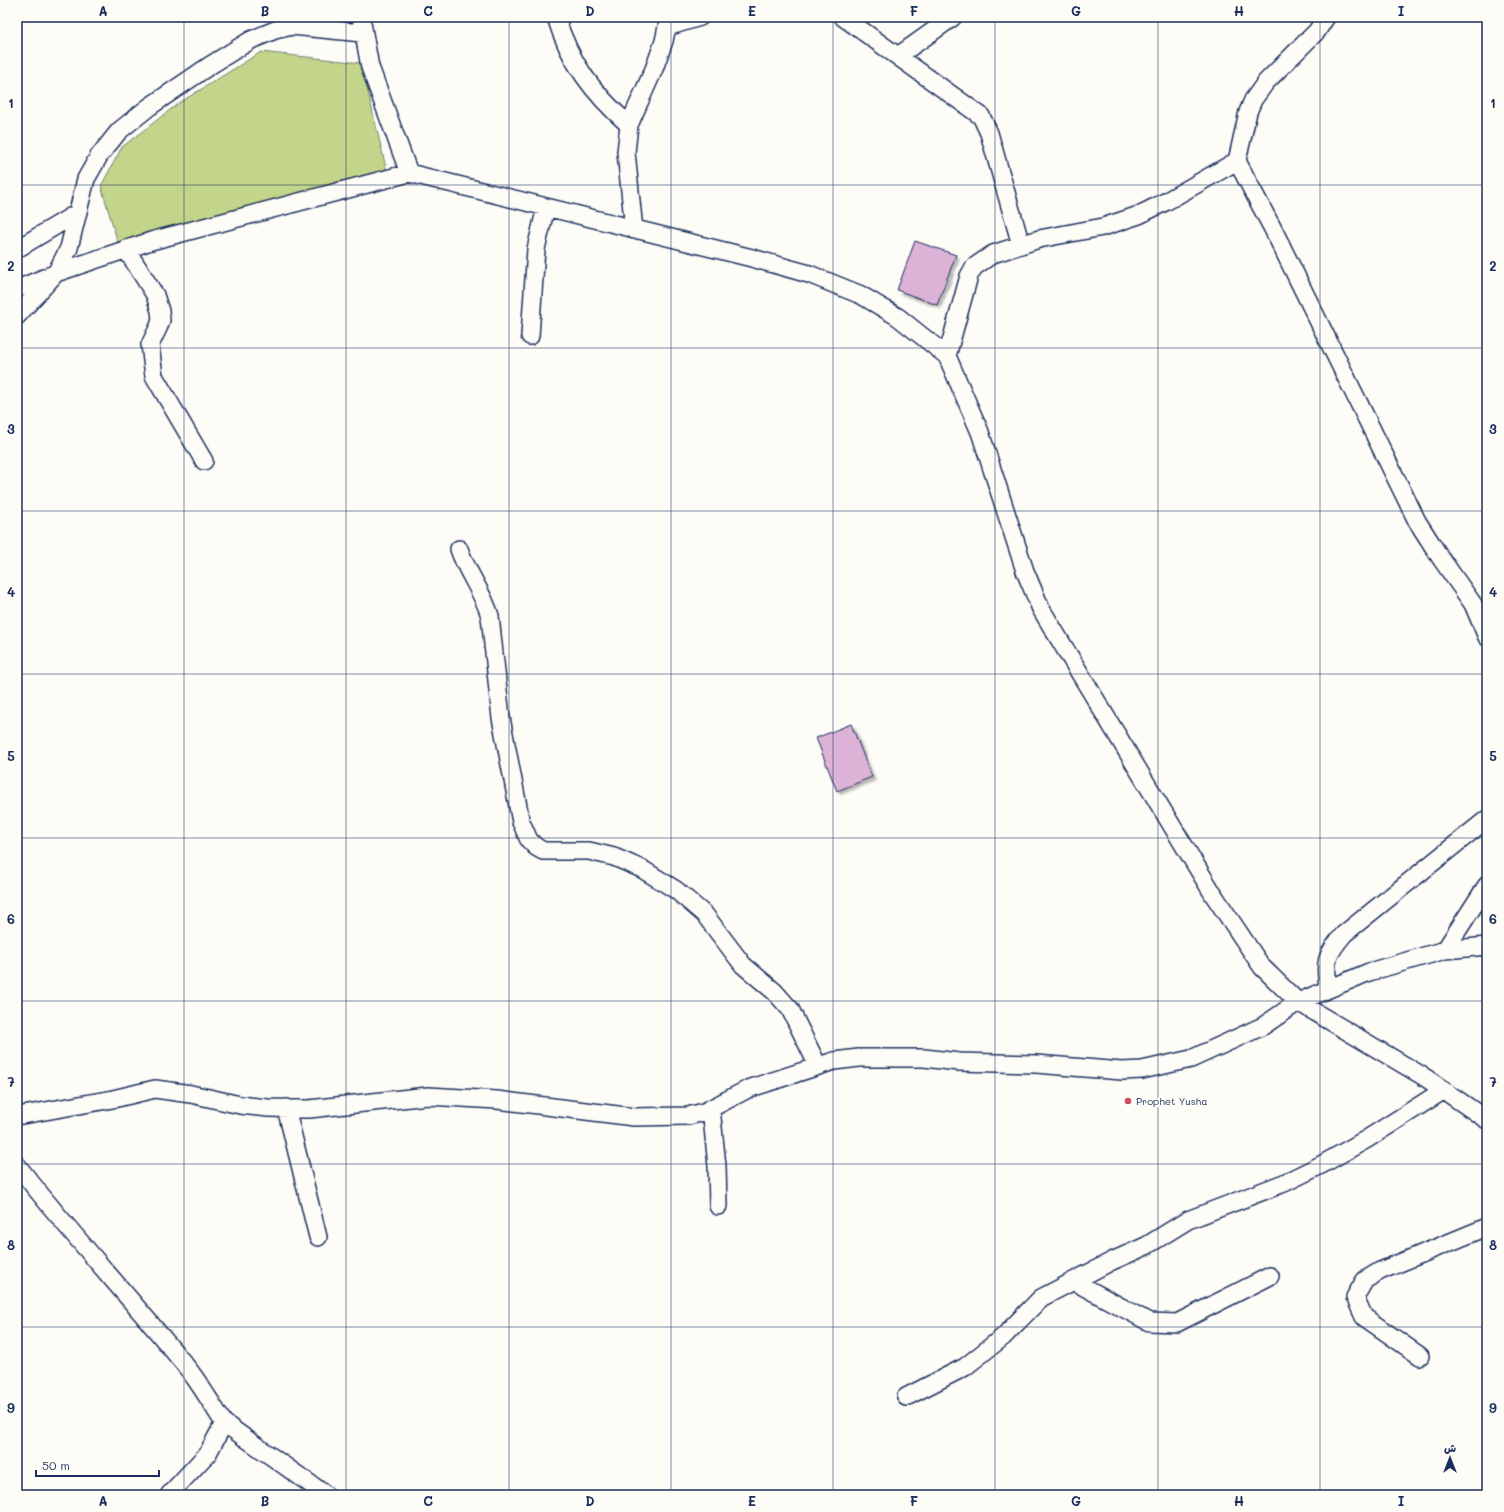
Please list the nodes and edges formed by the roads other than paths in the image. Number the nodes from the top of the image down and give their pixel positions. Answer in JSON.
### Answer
{"nodes":[{"id":1,"x":556,"y":17,"type":"edge"},
{"id":2,"x":700,"y":17,"type":"edge"},
{"id":3,"x":843,"y":17,"type":"edge"},
{"id":4,"x":953,"y":17,"type":"edge"},
{"id":5,"x":1321,"y":19,"type":"edge"},
{"id":6,"x":668,"y":22,"type":"edge"},
{"id":7,"x":362,"y":25,"type":"edge"},
{"id":8,"x":898,"y":56,"type":"junction"},
{"id":9,"x":629,"y":124,"type":"junction"},
{"id":10,"x":1237,"y":161,"type":"junction"},
{"id":11,"x":409,"y":173,"type":"junction"},
{"id":12,"x":546,"y":207,"type":"junction"},
{"id":13,"x":77,"y":213,"type":"junction"},
{"id":14,"x":634,"y":230,"type":"junction"},
{"id":15,"x":1021,"y":245,"type":"junction"},
{"id":16,"x":17,"y":249,"type":"edge"},
{"id":17,"x":126,"y":249,"type":"junction"},
{"id":18,"x":56,"y":273,"type":"junction"},
{"id":19,"x":17,"y":289,"type":"edge"},
{"id":20,"x":17,"y":316,"type":"edge"},
{"id":21,"x":530,"y":336,"type":"dead end"},
{"id":22,"x":946,"y":356,"type":"junction"},
{"id":23,"x":204,"y":461,"type":"dead end"},
{"id":24,"x":459,"y":549,"type":"dead end"},
{"id":25,"x":1487,"y":637,"type":"edge"},
{"id":26,"x":1487,"y":819,"type":"edge"},
{"id":27,"x":1487,"y":885,"type":"edge"},
{"id":28,"x":1487,"y":946,"type":"edge"},
{"id":29,"x":1445,"y":950,"type":"junction"},
{"id":30,"x":1328,"y":988,"type":"junction"},
{"id":31,"x":1298,"y":1002,"type":"junction"},
{"id":32,"x":818,"y":1066,"type":"junction"},
{"id":33,"x":1444,"y":1090,"type":"junction"},
{"id":34,"x":286,"y":1108,"type":"junction"},
{"id":35,"x":711,"y":1108,"type":"junction"},
{"id":36,"x":17,"y":1116,"type":"edge"},
{"id":37,"x":1487,"y":1120,"type":"edge"},
{"id":38,"x":19,"y":1171,"type":"edge"},
{"id":39,"x":718,"y":1206,"type":"dead end"},
{"id":40,"x":1487,"y":1227,"type":"edge"},
{"id":41,"x":318,"y":1237,"type":"dead end"},
{"id":42,"x":1270,"y":1276,"type":"dead end"},
{"id":43,"x":1073,"y":1281,"type":"junction"},
{"id":44,"x":1420,"y":1356,"type":"dead end"},
{"id":45,"x":906,"y":1397,"type":"dead end"},
{"id":46,"x":224,"y":1423,"type":"junction"},
{"id":47,"x":169,"y":1495,"type":"edge"},
{"id":48,"x":326,"y":1495,"type":"edge"}],
"edges":[{"from":1,"to":9,"type":"street"},
{"from":2,"to":6,"type":"street"},
{"from":3,"to":8,"type":"street"},
{"from":4,"to":8,"type":"street"},
{"from":5,"to":10,"type":"street"},
{"from":6,"to":9,"type":"street"},
{"from":7,"to":11,"type":"street"},
{"from":7,"to":13,"type":"street"},
{"from":8,"to":15,"type":"street"},
{"from":9,"to":14,"type":"street"},
{"from":10,"to":15,"type":"street"},
{"from":10,"to":25,"type":"street"},
{"from":11,"to":12,"type":"street"},
{"from":11,"to":17,"type":"street"},
{"from":12,"to":14,"type":"street"},
{"from":12,"to":21,"type":"street"},
{"from":13,"to":16,"type":"street"},
{"from":13,"to":18,"type":"street"},
{"from":14,"to":22,"type":"street"},
{"from":15,"to":22,"type":"street"},
{"from":17,"to":18,"type":"street"},
{"from":17,"to":23,"type":"street"},
{"from":18,"to":19,"type":"street"},
{"from":18,"to":20,"type":"street"},
{"from":22,"to":31,"type":"street"},
{"from":24,"to":32,"type":"street"},
{"from":26,"to":30,"type":"street"},
{"from":27,"to":29,"type":"street"},
{"from":28,"to":29,"type":"street"},
{"from":29,"to":30,"type":"street"},
{"from":30,"to":31,"type":"street"},
{"from":31,"to":32,"type":"street"},
{"from":31,"to":33,"type":"street"},
{"from":32,"to":35,"type":"street"},
{"from":33,"to":37,"type":"street"},
{"from":33,"to":43,"type":"street"},
{"from":34,"to":35,"type":"street"},
{"from":34,"to":36,"type":"street"},
{"from":34,"to":41,"type":"street"},
{"from":35,"to":39,"type":"street"},
{"from":38,"to":46,"type":"street"},
{"from":40,"to":44,"type":"street"},
{"from":42,"to":43,"type":"street"},
{"from":43,"to":45,"type":"street"},
{"from":46,"to":47,"type":"street"},
{"from":46,"to":48,"type":"street"}]}
